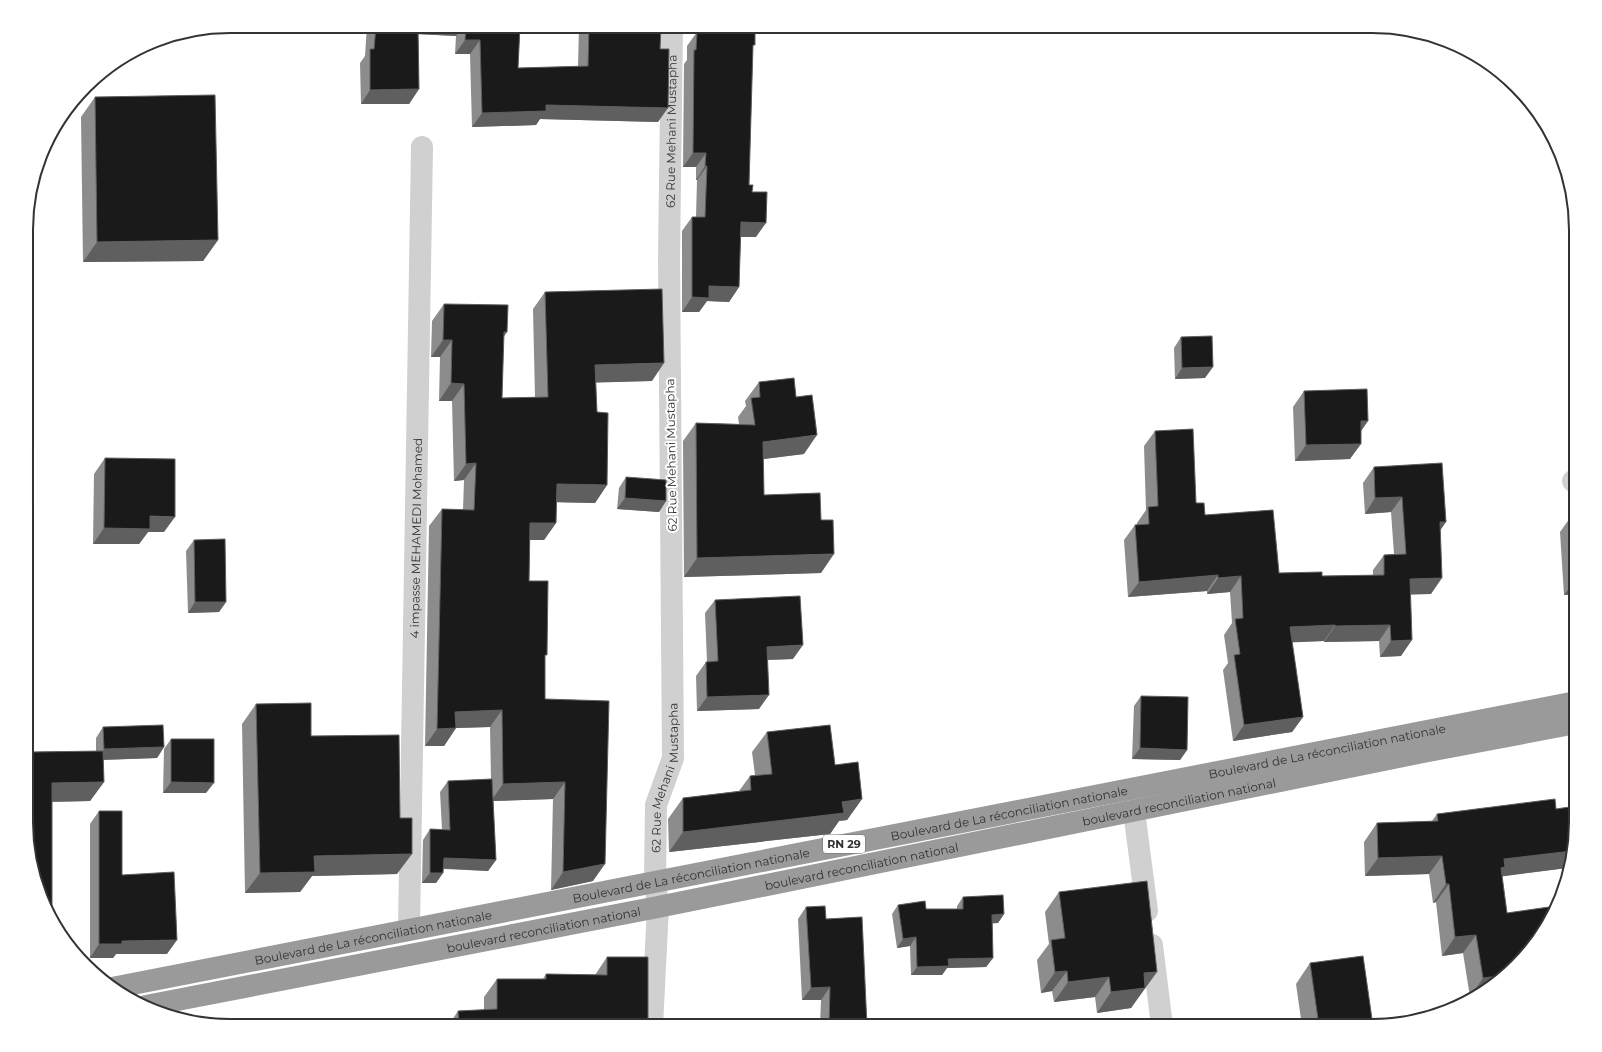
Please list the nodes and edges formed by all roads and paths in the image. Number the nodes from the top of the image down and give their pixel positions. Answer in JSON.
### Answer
{"nodes":[{"id":1,"x":672,"y":33,"type":"edge"},
{"id":2,"x":422,"y":147,"type":"dead end"},
{"id":3,"x":1569,"y":703,"type":"edge"},
{"id":4,"x":1569,"y":724,"type":"edge"},
{"id":5,"x":1134,"y":811,"type":"junction"},
{"id":6,"x":656,"y":881,"type":"junction"},
{"id":7,"x":658,"y":907,"type":"junction"},
{"id":8,"x":409,"y":929,"type":"junction"},
{"id":9,"x":121,"y":986,"type":"edge"},
{"id":10,"x":155,"y":1004,"type":"edge"},
{"id":11,"x":652,"y":1019,"type":"edge"},
{"id":12,"x":1161,"y":1019,"type":"edge"}],
"edges":[{"from":1,"to":6,"type":"street","name":"62 Rue Mehani Mustapha"},
{"from":2,"to":8,"type":"street","name":"4 impasse MEHAMEDI Mohamed"},
{"from":3,"to":6,"type":"highway","name":"Boulevard de La réconciliation nationale","number":"RN 29"},
{"from":4,"to":5,"type":"highway","name":"boulevard reconciliation national","number":"RN 29"},
{"from":5,"to":7,"type":"highway","name":"boulevard reconciliation national","number":"RN 29"},
{"from":5,"to":12,"type":"street"},
{"from":6,"to":7,"type":"street","name":"62 Rue Mehani Mustapha"},
{"from":6,"to":8,"type":"highway","name":"Boulevard de La réconciliation nationale","number":"RN 29"},
{"from":7,"to":10,"type":"highway","name":"boulevard reconciliation national","number":"RN 29"},
{"from":7,"to":11,"type":"street","name":"62 Rue Mehani Mustapha"},
{"from":8,"to":9,"type":"highway","name":"Boulevard de La réconciliation nationale","number":"RN 29"}]}
